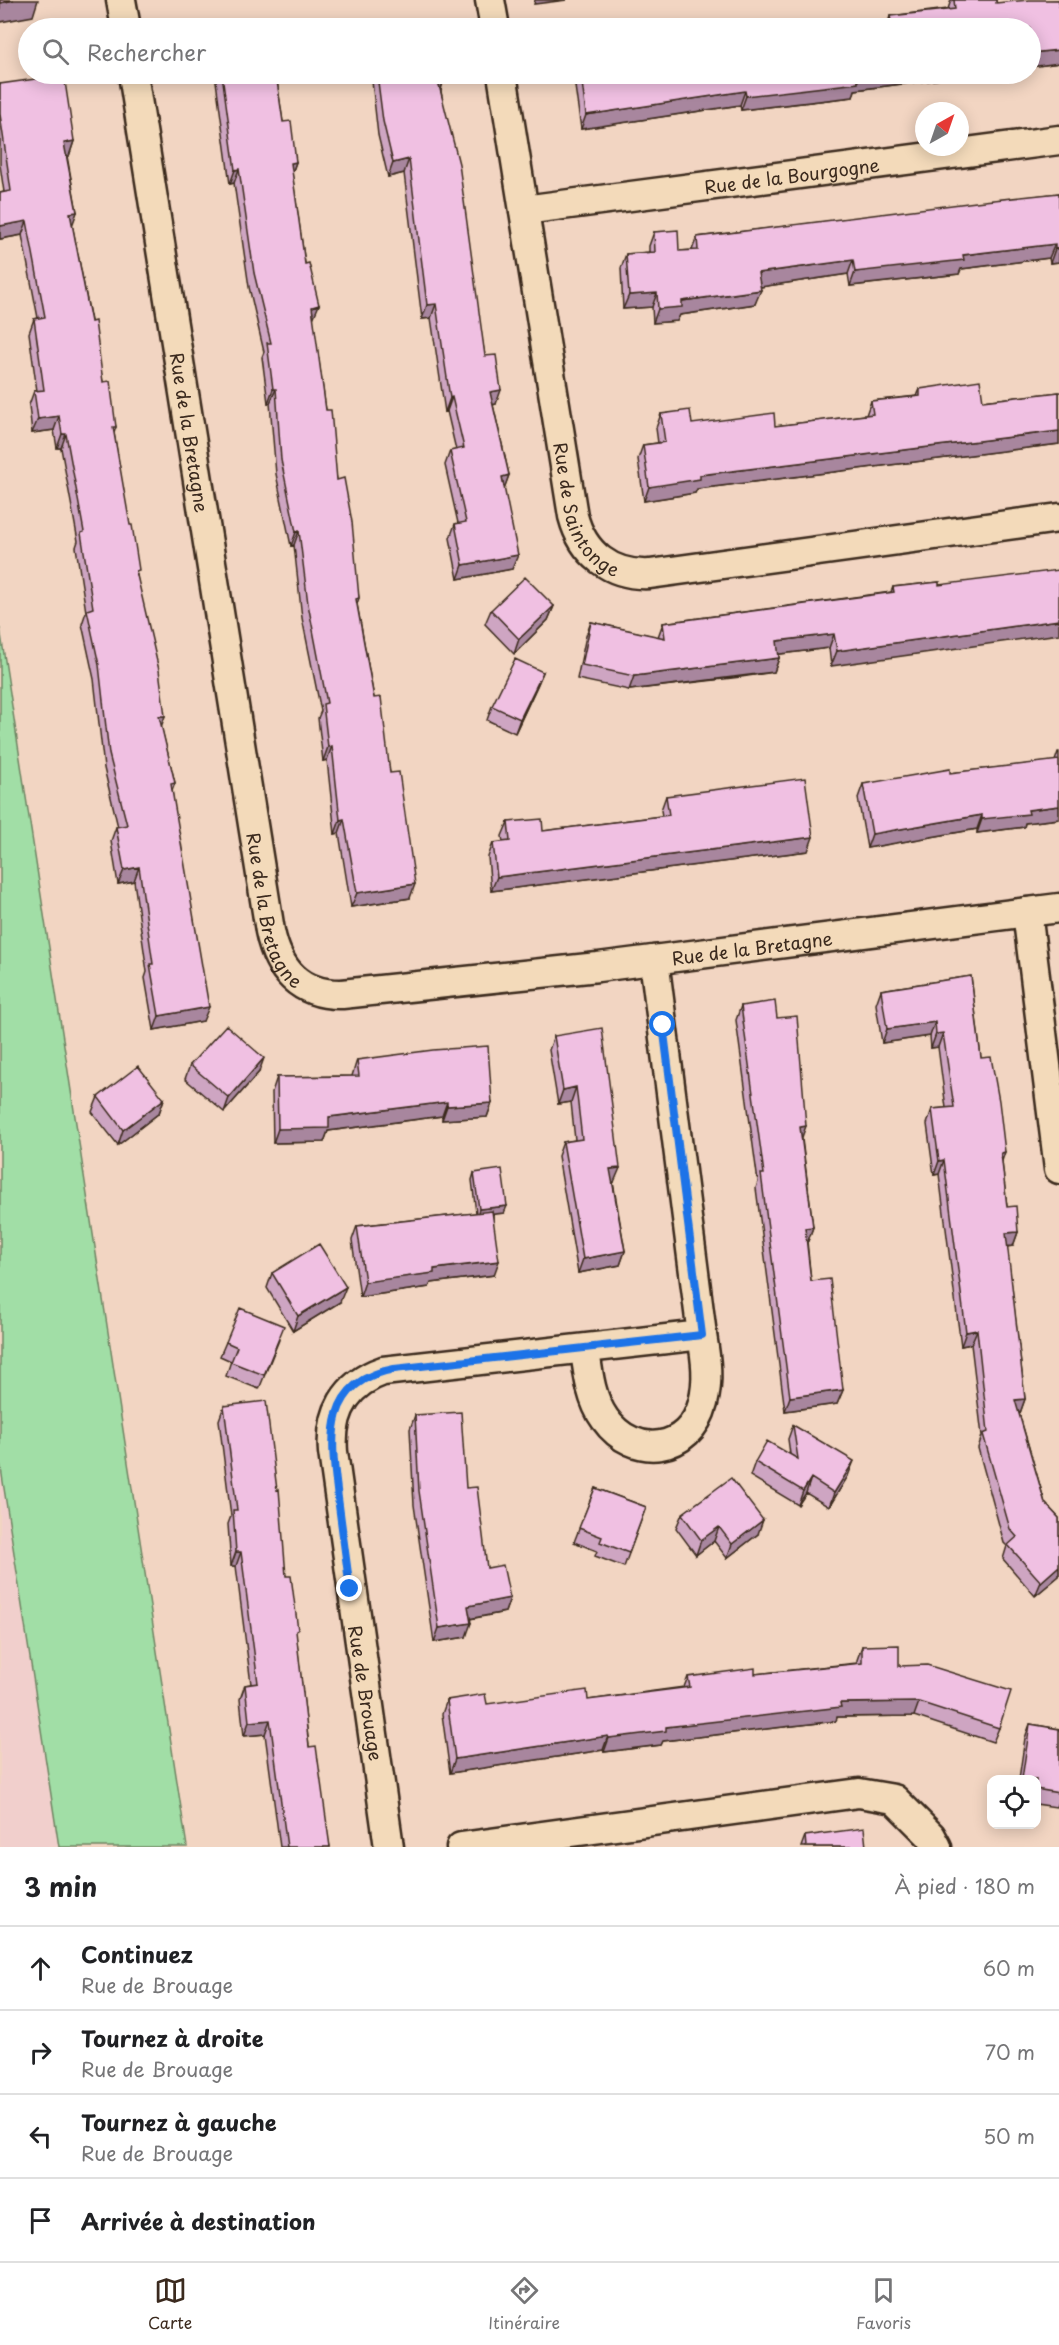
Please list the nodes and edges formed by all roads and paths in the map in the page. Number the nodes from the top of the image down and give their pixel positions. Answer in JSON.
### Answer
{"nodes":[{"id":1,"x":122,"y":0,"type":"edge"},
{"id":2,"x":490,"y":0,"type":"edge"},
{"id":3,"x":125,"y":18,"type":"edge"},
{"id":4,"x":493,"y":18,"type":"edge"},
{"id":5,"x":135,"y":84,"type":"edge"},
{"id":6,"x":504,"y":84,"type":"edge"},
{"id":7,"x":1059,"y":140,"type":"edge"},
{"id":8,"x":524,"y":210,"type":"junction"},
{"id":9,"x":1059,"y":518,"type":"edge"},
{"id":10,"x":1059,"y":908,"type":"edge"},
{"id":11,"x":1028,"y":912,"type":"junction"},
{"id":12,"x":654,"y":960,"type":"junction"},
{"id":13,"x":1059,"y":1169,"type":"edge"},
{"id":14,"x":702,"y":1335,"type":"junction"},
{"id":15,"x":585,"y":1350,"type":"junction"},
{"id":16,"x":574,"y":1840,"type":"edge"},
{"id":17,"x":389,"y":1847,"type":"edge"},
{"id":18,"x":461,"y":1847,"type":"edge"},
{"id":19,"x":937,"y":1847,"type":"edge"}],
"edges":[{"from":1,"to":3,"type":"street"},
{"from":2,"to":4,"type":"street"},
{"from":5,"to":12,"type":"street","name":"Rue de la Bretagne"},
{"from":6,"to":8,"type":"street","name":"Rue de Saintonge"},
{"from":7,"to":8,"type":"street","name":"Rue de la Bourgogne"},
{"from":8,"to":9,"type":"street","name":"Rue de Saintonge"},
{"from":10,"to":11,"type":"street","name":"Rue de la Bretagne"},
{"from":11,"to":12,"type":"street","name":"Rue de la Bretagne"},
{"from":11,"to":13,"type":"street"},
{"from":12,"to":14,"type":"street"},
{"from":14,"to":15,"type":"street","name":"Rue de Brouage"},
{"from":14,"to":15,"type":"street"},
{"from":15,"to":17,"type":"street","name":"Rue de Brouage"},
{"from":16,"to":18,"type":"street"},
{"from":16,"to":19,"type":"street"}]}
